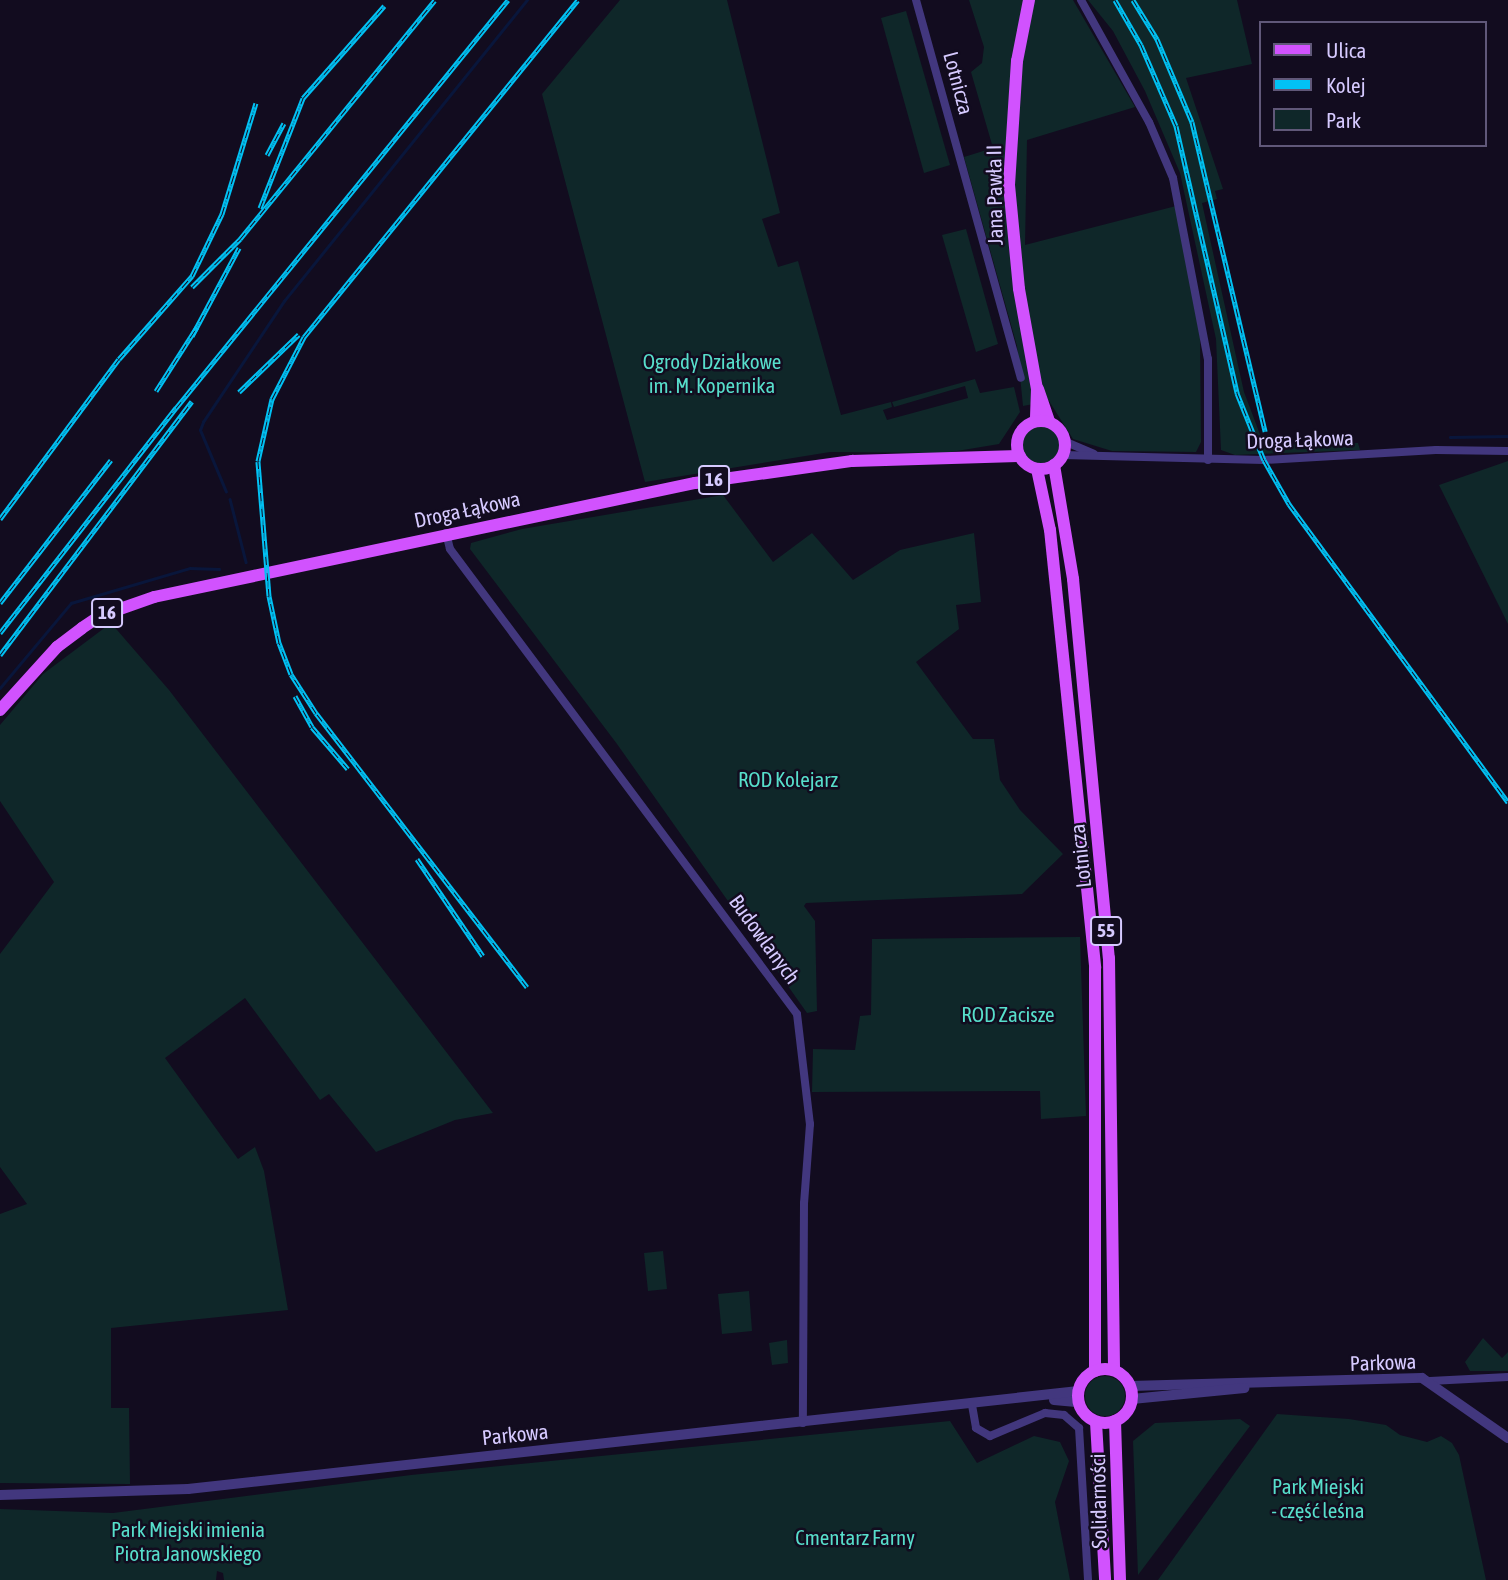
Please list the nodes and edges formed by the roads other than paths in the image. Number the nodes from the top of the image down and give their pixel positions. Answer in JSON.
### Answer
{"nodes":[{"id":1,"x":916,"y":0,"type":"edge"},
{"id":2,"x":1029,"y":0,"type":"edge"},
{"id":3,"x":1080,"y":0,"type":"edge"},
{"id":4,"x":1021,"y":378,"type":"dead end"},
{"id":5,"x":1042,"y":421,"type":"junction"},
{"id":6,"x":1017,"y":442,"type":"junction"},
{"id":7,"x":1065,"y":448,"type":"junction"},
{"id":8,"x":1508,"y":451,"type":"edge"},
{"id":9,"x":1094,"y":454,"type":"junction"},
{"id":10,"x":985,"y":455,"type":"junction"},
{"id":11,"x":1020,"y":456,"type":"junction"},
{"id":12,"x":1208,"y":460,"type":"junction"},
{"id":13,"x":1054,"y":465,"type":"junction"},
{"id":14,"x":1037,"y":468,"type":"junction"},
{"id":15,"x":446,"y":533,"type":"junction"},
{"id":16,"x":0,"y":710,"type":"edge"},
{"id":17,"x":1115,"y":1370,"type":"junction"},
{"id":18,"x":1095,"y":1371,"type":"junction"},
{"id":19,"x":1508,"y":1377,"type":"edge"},
{"id":20,"x":1430,"y":1381,"type":"junction"},
{"id":21,"x":1131,"y":1392,"type":"junction"},
{"id":22,"x":1079,"y":1397,"type":"junction"},
{"id":23,"x":972,"y":1405,"type":"junction"},
{"id":24,"x":1115,"y":1421,"type":"junction"},
{"id":25,"x":1096,"y":1422,"type":"junction"},
{"id":26,"x":803,"y":1423,"type":"junction"},
{"id":27,"x":1508,"y":1438,"type":"edge"},
{"id":28,"x":0,"y":1495,"type":"edge"},
{"id":29,"x":1088,"y":1580,"type":"edge"},
{"id":30,"x":1105,"y":1580,"type":"edge"},
{"id":31,"x":1120,"y":1580,"type":"edge"}],
"edges":[{"from":1,"to":4,"type":"street","name":"Lotnicza"},
{"from":2,"to":5,"type":"main road","name":"Jana Pawła II"},
{"from":3,"to":12,"type":"street"},
{"from":5,"to":6,"type":"main road","number":"16"},
{"from":5,"to":7,"type":"main road"},
{"from":6,"to":10,"type":"main road","name":"Droga Łąkowa","number":"16"},
{"from":6,"to":11,"type":"main road"},
{"from":7,"to":9,"type":"street","name":"Droga Łąkowa"},
{"from":7,"to":9,"type":"street","name":"Droga Łąkowa"},
{"from":7,"to":13,"type":"main road"},
{"from":8,"to":12,"type":"street","name":"Droga Łąkowa"},
{"from":9,"to":12,"type":"street","name":"Droga Łąkowa"},
{"from":10,"to":11,"type":"main road","name":"Droga Łąkowa","number":"16"},
{"from":10,"to":15,"type":"main road","name":"Droga Łąkowa","number":"16"},
{"from":11,"to":14,"type":"main road"},
{"from":13,"to":14,"type":"main road"},
{"from":13,"to":17,"type":"main road","name":"Lotnicza","number":"55"},
{"from":14,"to":18,"type":"main road","name":"Lotnicza","number":"55"},
{"from":15,"to":16,"type":"main road","name":"Droga Łąkowa","number":"16"},
{"from":15,"to":26,"type":"street","name":"Budowlanych"},
{"from":17,"to":18,"type":"main road"},
{"from":17,"to":21,"type":"main road"},
{"from":18,"to":22,"type":"main road"},
{"from":19,"to":20,"type":"street","name":"Parkowa"},
{"from":20,"to":21,"type":"street","name":"Parkowa"},
{"from":20,"to":27,"type":"street"},
{"from":21,"to":24,"type":"main road"},
{"from":22,"to":23,"type":"street","name":"Parkowa"},
{"from":22,"to":25,"type":"main road"},
{"from":23,"to":26,"type":"street","name":"Parkowa"},
{"from":23,"to":29,"type":"street"},
{"from":24,"to":25,"type":"main road"},
{"from":24,"to":31,"type":"main road","name":"Solidarności"},
{"from":25,"to":30,"type":"main road","name":"Solidarności"},
{"from":26,"to":28,"type":"street","name":"Parkowa"}]}
